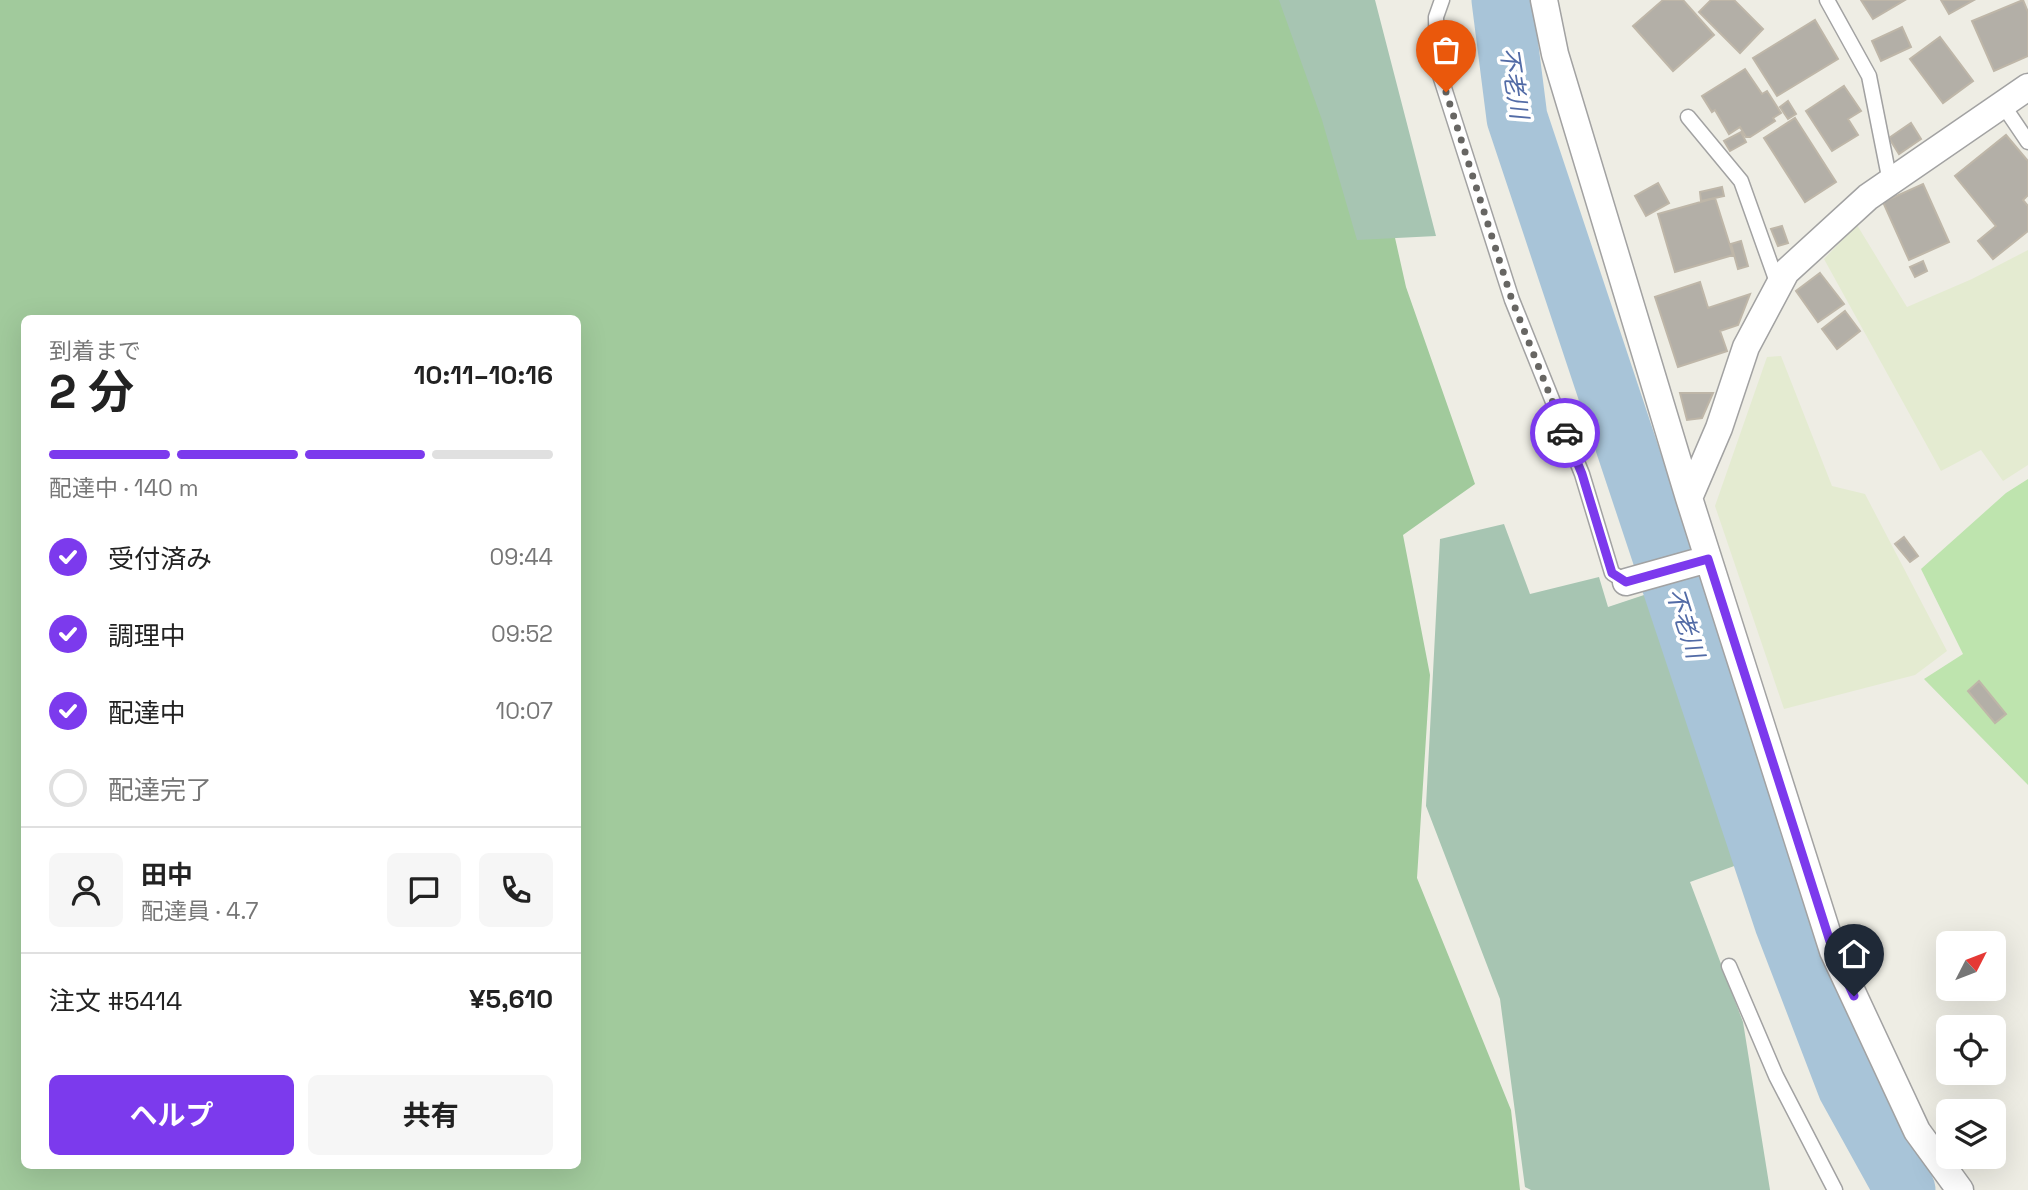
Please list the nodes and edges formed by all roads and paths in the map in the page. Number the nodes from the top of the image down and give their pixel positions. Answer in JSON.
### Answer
{"nodes":[{"id":1,"x":1443,"y":0,"type":"edge"},
{"id":2,"x":1544,"y":0,"type":"edge"},
{"id":3,"x":1827,"y":0,"type":"edge"},
{"id":4,"x":2028,"y":87,"type":"edge"},
{"id":5,"x":2003,"y":105,"type":"junction"},
{"id":6,"x":1688,"y":117,"type":"dead end"},
{"id":7,"x":2028,"y":142,"type":"edge"},
{"id":8,"x":1890,"y":182,"type":"junction"},
{"id":9,"x":1779,"y":287,"type":"junction"},
{"id":10,"x":1689,"y":498,"type":"junction"},
{"id":11,"x":1708,"y":559,"type":"junction"},
{"id":12,"x":1626,"y":582,"type":"joint"},
{"id":13,"x":1729,"y":966,"type":"dead end"},
{"id":14,"x":1835,"y":1190,"type":"edge"},
{"id":15,"x":1960,"y":1190,"type":"edge"}],
"edges":[{"from":1,"to":12,"type":"lane"},
{"from":2,"to":10,"type":"street"},
{"from":3,"to":8,"type":"lane"},
{"from":4,"to":5,"type":"street"},
{"from":5,"to":7,"type":"lane"},
{"from":5,"to":8,"type":"street"},
{"from":6,"to":9,"type":"lane"},
{"from":8,"to":9,"type":"street"},
{"from":9,"to":10,"type":"street"},
{"from":10,"to":11,"type":"street"},
{"from":11,"to":12,"type":"street"},
{"from":11,"to":15,"type":"street"},
{"from":13,"to":14,"type":"lane"}]}
